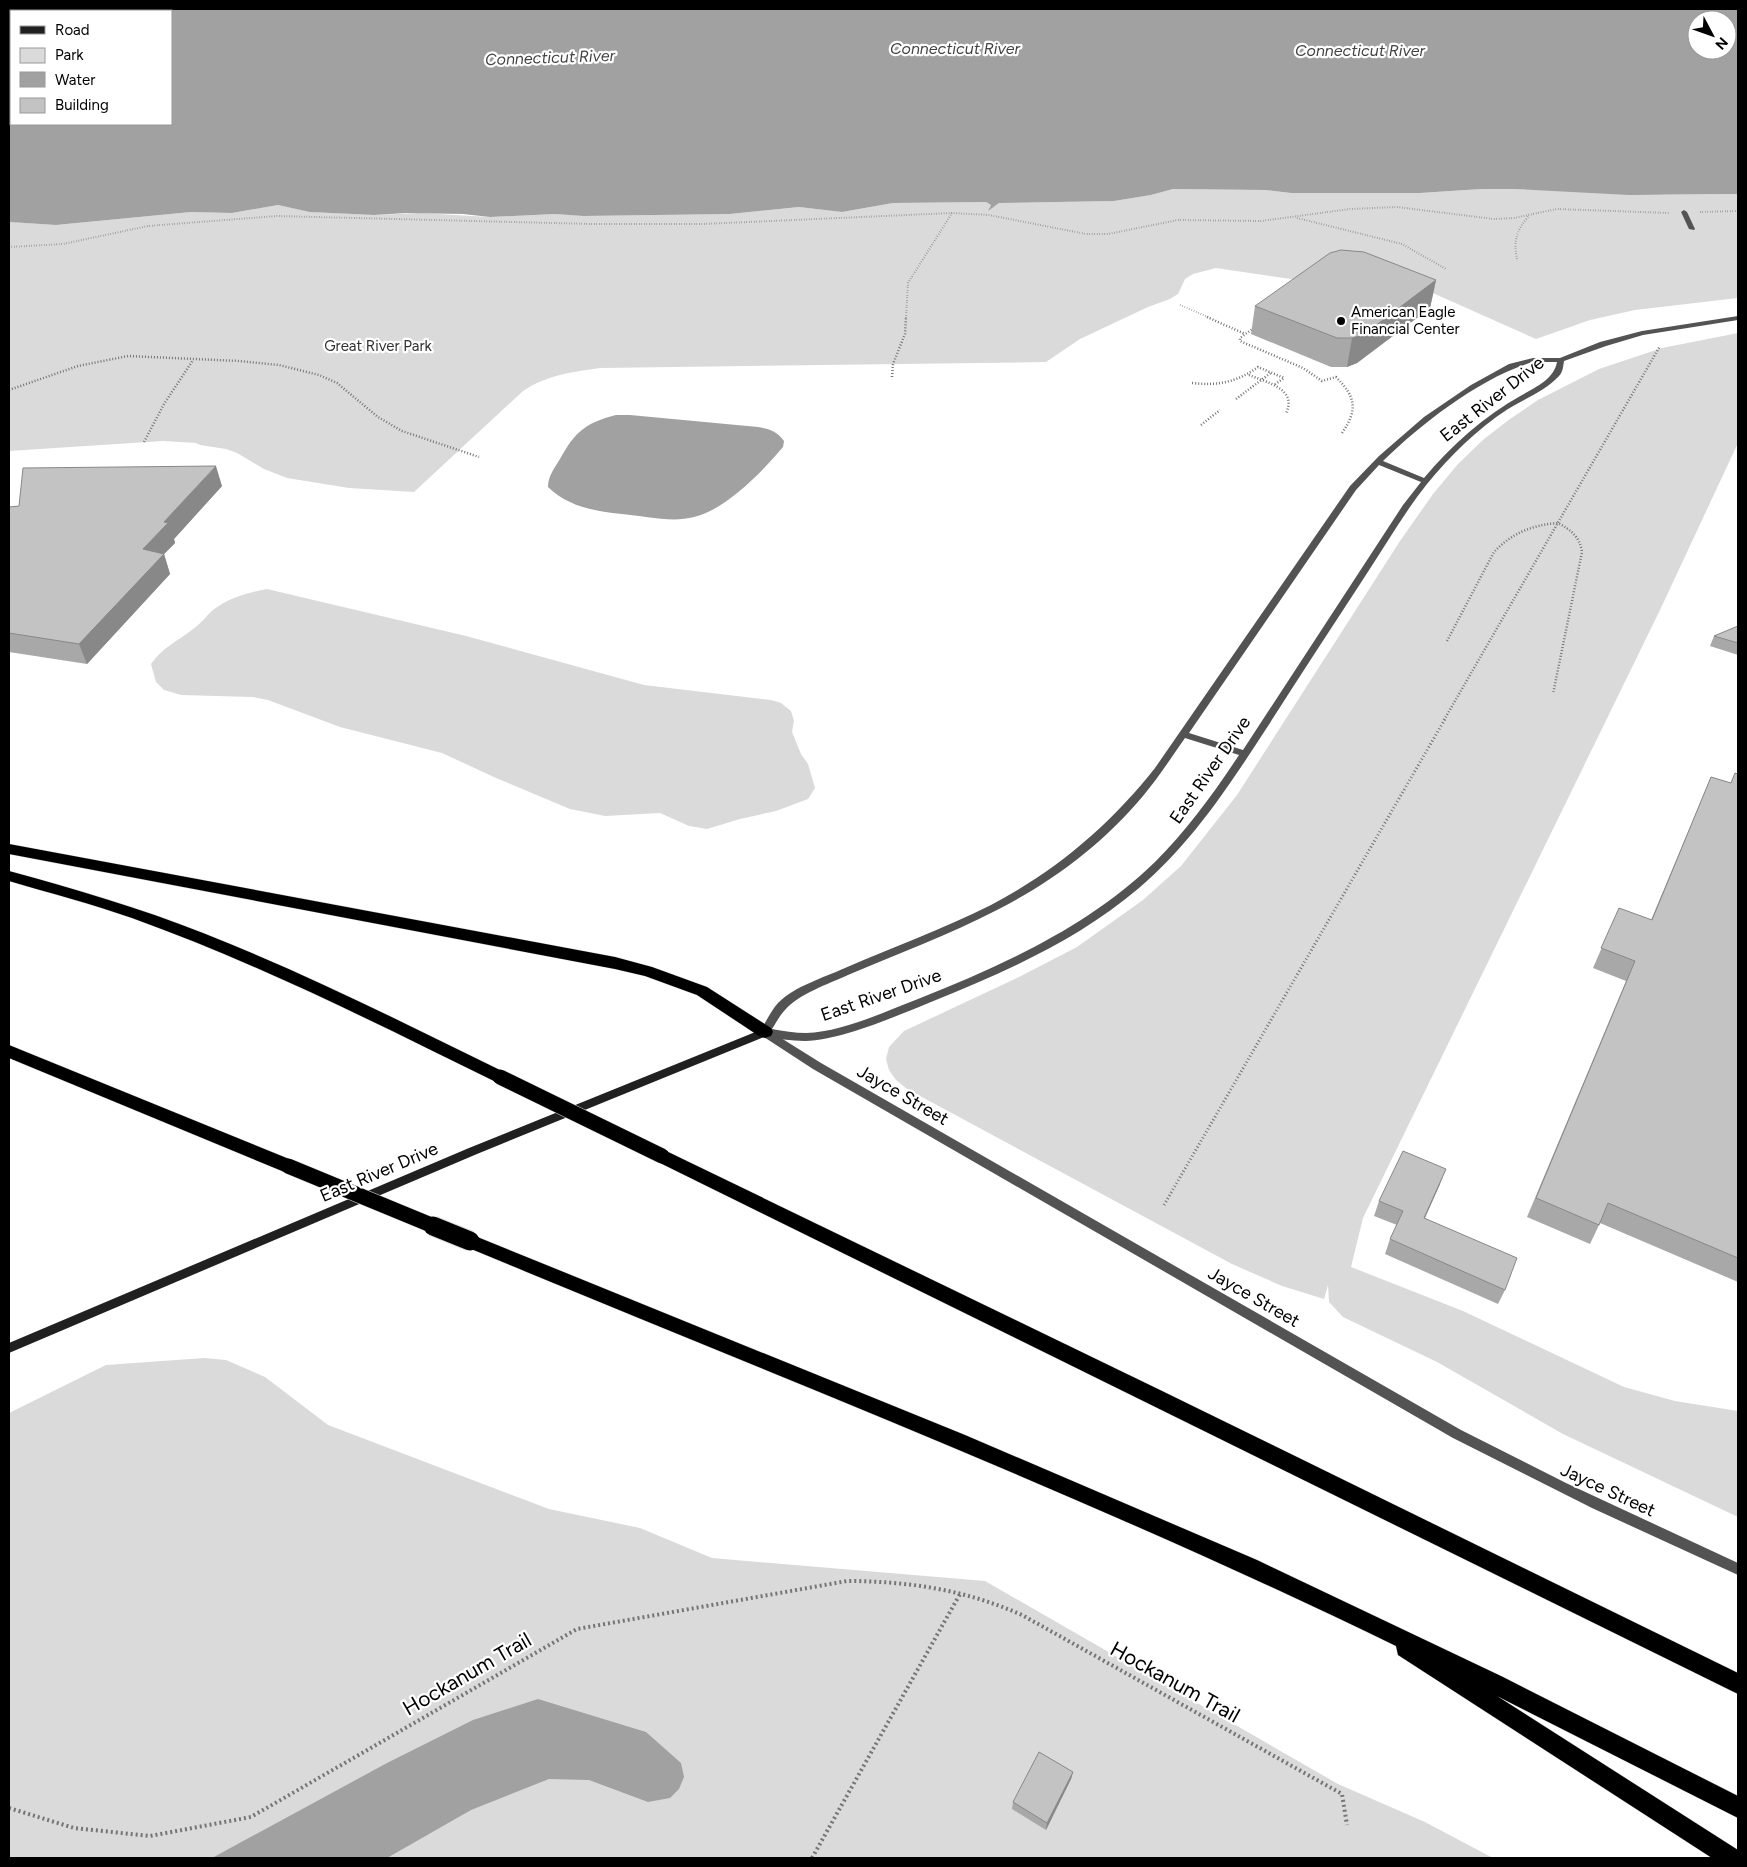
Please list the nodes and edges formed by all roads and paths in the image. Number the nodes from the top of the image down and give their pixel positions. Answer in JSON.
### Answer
{"nodes":[{"id":1,"x":1738,"y":211,"type":"edge"},
{"id":2,"x":952,"y":212,"type":"junction"},
{"id":3,"x":1684,"y":212,"type":"junction"},
{"id":4,"x":1529,"y":216,"type":"junction"},
{"id":5,"x":1294,"y":217,"type":"junction"},
{"id":6,"x":1692,"y":229,"type":"dead end"},
{"id":7,"x":9,"y":247,"type":"edge"},
{"id":8,"x":1517,"y":259,"type":"dead end"},
{"id":9,"x":1446,"y":269,"type":"dead end"},
{"id":10,"x":1180,"y":305,"type":"dead end"},
{"id":11,"x":1738,"y":318,"type":"edge"},
{"id":12,"x":1261,"y":323,"type":"edge"},
{"id":13,"x":1671,"y":328,"type":"junction"},
{"id":14,"x":1246,"y":334,"type":"junction"},
{"id":15,"x":194,"y":359,"type":"junction"},
{"id":16,"x":1561,"y":360,"type":"junction"},
{"id":17,"x":1271,"y":372,"type":"junction"},
{"id":18,"x":1248,"y":374,"type":"junction"},
{"id":19,"x":892,"y":377,"type":"dead end"},
{"id":20,"x":1261,"y":380,"type":"junction"},
{"id":21,"x":1192,"y":383,"type":"dead end"},
{"id":22,"x":1274,"y":385,"type":"junction"},
{"id":23,"x":9,"y":390,"type":"edge"},
{"id":24,"x":1236,"y":399,"type":"dead end"},
{"id":25,"x":1220,"y":410,"type":"dead end"},
{"id":26,"x":1286,"y":413,"type":"dead end"},
{"id":27,"x":1201,"y":425,"type":"dead end"},
{"id":28,"x":1342,"y":433,"type":"dead end"},
{"id":29,"x":144,"y":442,"type":"dead end"},
{"id":30,"x":479,"y":457,"type":"dead end"},
{"id":31,"x":1378,"y":462,"type":"junction"},
{"id":32,"x":1426,"y":481,"type":"junction"},
{"id":33,"x":1558,"y":523,"type":"junction"},
{"id":34,"x":1447,"y":640,"type":"dead end"},
{"id":35,"x":1553,"y":694,"type":"dead end"},
{"id":36,"x":1183,"y":734,"type":"junction"},
{"id":37,"x":1245,"y":754,"type":"junction"},
{"id":38,"x":9,"y":849,"type":"edge"},
{"id":39,"x":9,"y":876,"type":"edge"},
{"id":40,"x":765,"y":1032,"type":"junction"},
{"id":41,"x":9,"y":1051,"type":"edge"},
{"id":42,"x":1164,"y":1205,"type":"dead end"},
{"id":43,"x":9,"y":1348,"type":"edge"},
{"id":44,"x":1738,"y":1568,"type":"edge"},
{"id":45,"x":960,"y":1594,"type":"junction"},
{"id":46,"x":1353,"y":1615,"type":"junction"},
{"id":47,"x":1738,"y":1684,"type":"edge"},
{"id":48,"x":1738,"y":1807,"type":"edge"},
{"id":49,"x":9,"y":1808,"type":"edge"},
{"id":50,"x":1347,"y":1824,"type":"dead end"},
{"id":51,"x":812,"y":1858,"type":"edge"},
{"id":52,"x":1730,"y":1858,"type":"edge"}],
"edges":[{"from":1,"to":3,"type":"path"},
{"from":2,"to":5,"type":"path"},
{"from":2,"to":7,"type":"path"},
{"from":2,"to":19,"type":"path"},
{"from":3,"to":4,"type":"path"},
{"from":3,"to":6,"type":"street"},
{"from":4,"to":5,"type":"path"},
{"from":4,"to":8,"type":"path"},
{"from":5,"to":9,"type":"path"},
{"from":10,"to":14,"type":"path"},
{"from":11,"to":13,"type":"street","name":"East River Drive"},
{"from":12,"to":14,"type":"path"},
{"from":13,"to":16,"type":"street","name":"East River Drive"},
{"from":13,"to":33,"type":"path"},
{"from":14,"to":28,"type":"path"},
{"from":15,"to":23,"type":"path"},
{"from":15,"to":29,"type":"path"},
{"from":15,"to":30,"type":"path"},
{"from":16,"to":31,"type":"street","name":"East River Drive"},
{"from":16,"to":32,"type":"street","name":"East River Drive"},
{"from":17,"to":18,"type":"path"},
{"from":17,"to":20,"type":"path"},
{"from":17,"to":22,"type":"path"},
{"from":18,"to":20,"type":"path"},
{"from":18,"to":21,"type":"path"},
{"from":20,"to":22,"type":"path"},
{"from":20,"to":24,"type":"path"},
{"from":22,"to":26,"type":"path"},
{"from":25,"to":27,"type":"path"},
{"from":31,"to":32,"type":"street"},
{"from":31,"to":36,"type":"street","name":"East River Drive"},
{"from":32,"to":37,"type":"street","name":"East River Drive"},
{"from":33,"to":34,"type":"path"},
{"from":33,"to":35,"type":"path"},
{"from":33,"to":42,"type":"path"},
{"from":36,"to":37,"type":"street"},
{"from":36,"to":40,"type":"street","name":"East River Drive"},
{"from":37,"to":40,"type":"street","name":"East River Drive"},
{"from":38,"to":40,"type":"highway"},
{"from":39,"to":47,"type":"highway","bridge":true},
{"from":40,"to":43,"type":"main road","name":"East River Drive"},
{"from":40,"to":44,"type":"street","name":"Jayce Street"},
{"from":41,"to":46,"type":"highway","bridge":true},
{"from":45,"to":49,"type":"path","name":"Hockanum Trail"},
{"from":45,"to":50,"type":"path","name":"Hockanum Trail"},
{"from":45,"to":51,"type":"path"},
{"from":46,"to":48,"type":"highway"},
{"from":46,"to":52,"type":"highway"}]}
